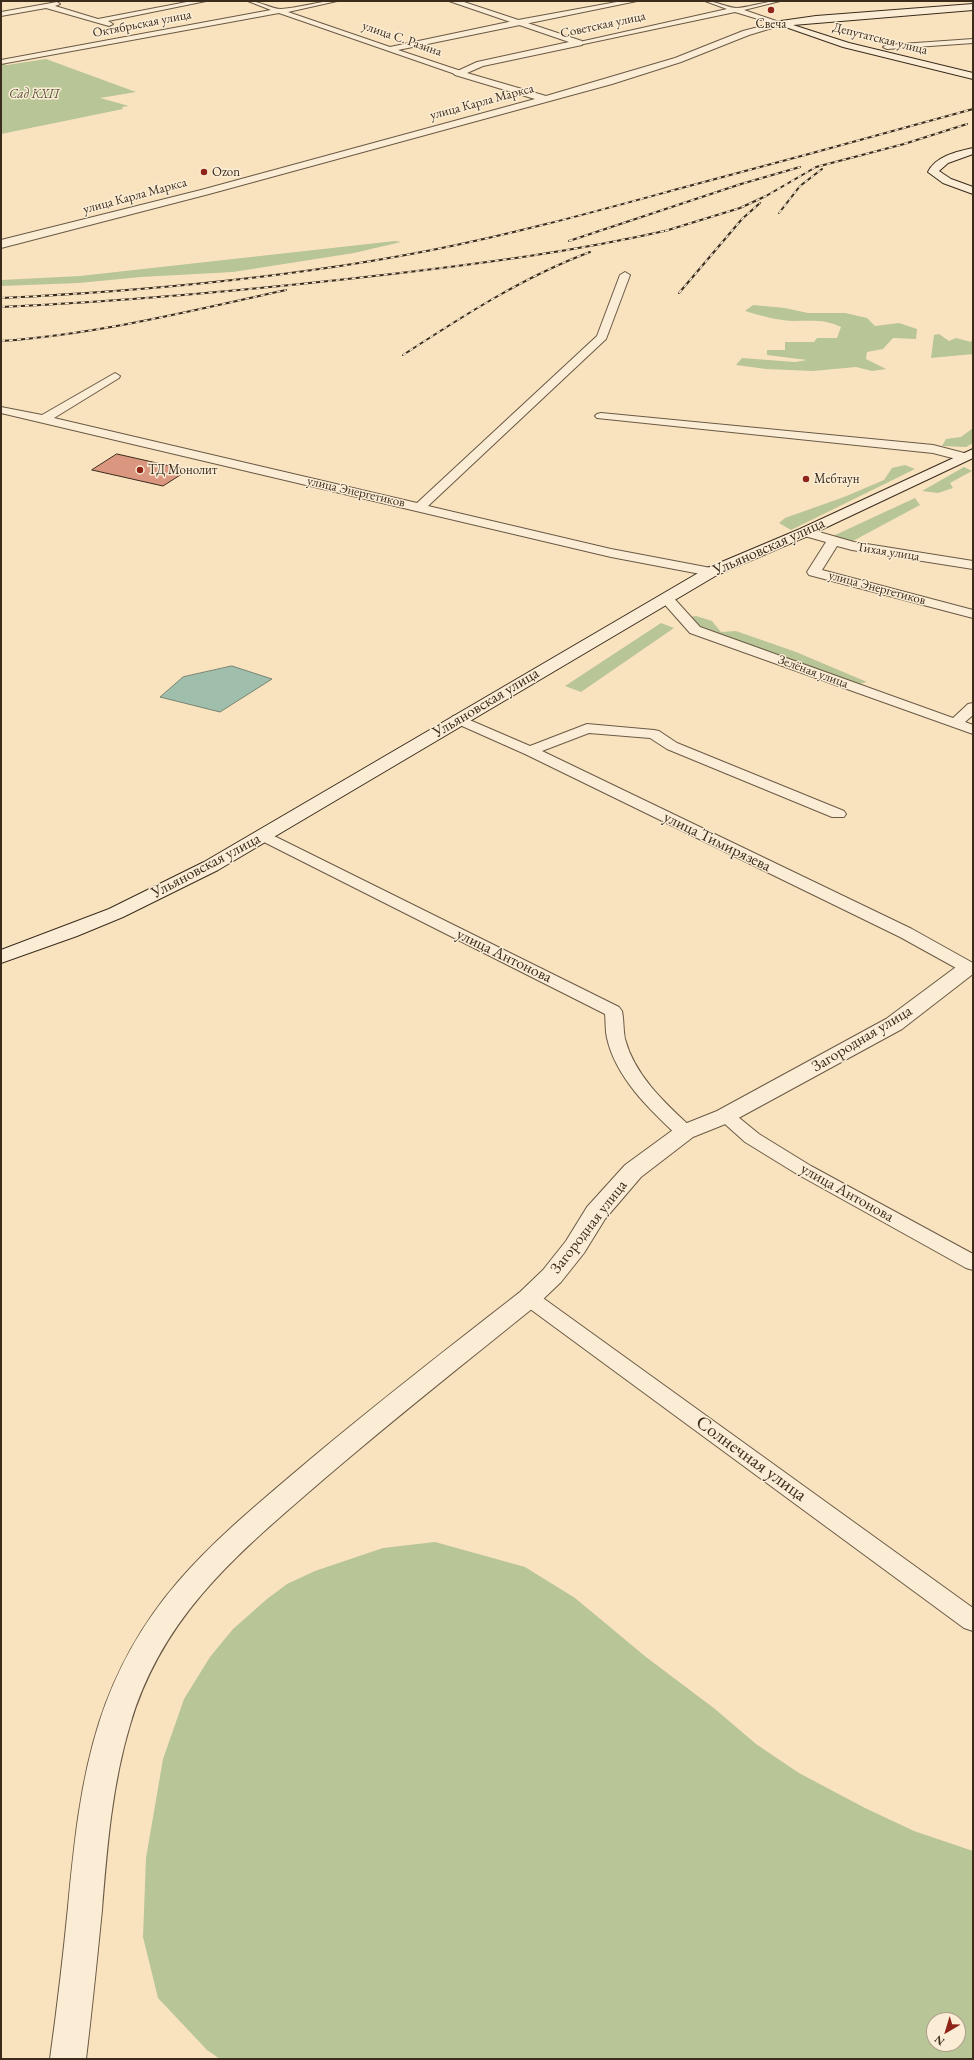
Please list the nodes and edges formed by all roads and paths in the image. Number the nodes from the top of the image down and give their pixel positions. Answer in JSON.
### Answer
{"nodes":[{"id":1,"x":203,"y":1,"type":"edge"},
{"id":2,"x":251,"y":1,"type":"edge"},
{"id":3,"x":334,"y":1,"type":"edge"},
{"id":4,"x":454,"y":1,"type":"edge"},
{"id":5,"x":634,"y":1,"type":"edge"},
{"id":6,"x":708,"y":1,"type":"edge"},
{"id":7,"x":777,"y":1,"type":"edge"},
{"id":8,"x":65,"y":2,"type":"dead end"},
{"id":9,"x":46,"y":6,"type":"junction"},
{"id":10,"x":973,"y":7,"type":"edge"},
{"id":11,"x":734,"y":10,"type":"junction"},
{"id":12,"x":279,"y":11,"type":"junction"},
{"id":13,"x":1,"y":14,"type":"edge"},
{"id":14,"x":98,"y":21,"type":"junction"},
{"id":15,"x":518,"y":22,"type":"junction"},
{"id":16,"x":781,"y":24,"type":"junction"},
{"id":17,"x":117,"y":27,"type":"dead end"},
{"id":18,"x":130,"y":31,"type":"dead end"},
{"id":19,"x":143,"y":36,"type":"junction"},
{"id":20,"x":973,"y":41,"type":"edge"},
{"id":21,"x":579,"y":43,"type":"junction"},
{"id":22,"x":887,"y":48,"type":"dead end"},
{"id":23,"x":391,"y":49,"type":"junction"},
{"id":24,"x":1,"y":62,"type":"edge"},
{"id":25,"x":458,"y":72,"type":"junction"},
{"id":26,"x":973,"y":76,"type":"edge"},
{"id":27,"x":544,"y":99,"type":"junction"},
{"id":28,"x":973,"y":151,"type":"edge"},
{"id":29,"x":973,"y":190,"type":"edge"},
{"id":30,"x":1,"y":244,"type":"edge"},
{"id":31,"x":625,"y":275,"type":"dead end"},
{"id":32,"x":114,"y":376,"type":"dead end"},
{"id":33,"x":1,"y":410,"type":"edge"},
{"id":34,"x":601,"y":416,"type":"dead end"},
{"id":35,"x":44,"y":419,"type":"junction"},
{"id":36,"x":969,"y":455,"type":"edge"},
{"id":37,"x":420,"y":507,"type":"junction"},
{"id":38,"x":805,"y":532,"type":"junction"},
{"id":39,"x":833,"y":542,"type":"junction"},
{"id":40,"x":973,"y":566,"type":"edge"},
{"id":41,"x":711,"y":572,"type":"junction"},
{"id":42,"x":666,"y":598,"type":"junction"},
{"id":43,"x":973,"y":614,"type":"edge"},
{"id":44,"x":973,"y":707,"type":"edge"},
{"id":45,"x":458,"y":719,"type":"junction"},
{"id":46,"x":956,"y":723,"type":"junction"},
{"id":47,"x":973,"y":730,"type":"edge"},
{"id":48,"x":530,"y":752,"type":"junction"},
{"id":49,"x":838,"y":814,"type":"dead end"},
{"id":50,"x":264,"y":836,"type":"junction"},
{"id":51,"x":1,"y":957,"type":"edge"},
{"id":52,"x":971,"y":968,"type":"edge"},
{"id":53,"x":725,"y":1116,"type":"junction"},
{"id":54,"x":685,"y":1132,"type":"junction"},
{"id":55,"x":973,"y":1263,"type":"edge"},
{"id":56,"x":529,"y":1298,"type":"junction"},
{"id":57,"x":973,"y":1621,"type":"edge"},
{"id":58,"x":68,"y":2059,"type":"edge"}],
"edges":[{"from":1,"to":14,"type":"street"},
{"from":2,"to":12,"type":"street","name":"улица С. Разина"},
{"from":3,"to":12,"type":"street","name":"Октябрьская улица"},
{"from":4,"to":15,"type":"street"},
{"from":5,"to":15,"type":"street"},
{"from":6,"to":11,"type":"street"},
{"from":7,"to":11,"type":"street","name":"Советская улица"},
{"from":8,"to":9,"type":"street"},
{"from":9,"to":13,"type":"street"},
{"from":9,"to":14,"type":"street"},
{"from":10,"to":16,"type":"street","name":"улица Карла Маркса"},
{"from":11,"to":16,"type":"street"},
{"from":11,"to":21,"type":"street","name":"Советская улица"},
{"from":12,"to":19,"type":"street","name":"Октябрьская улица"},
{"from":12,"to":23,"type":"street","name":"улица С. Разина"},
{"from":14,"to":17,"type":"street"},
{"from":15,"to":21,"type":"street"},
{"from":15,"to":23,"type":"street"},
{"from":16,"to":26,"type":"street","name":"Депутатская улица"},
{"from":16,"to":27,"type":"street","name":"улица Карла Маркса"},
{"from":18,"to":19,"type":"street"},
{"from":19,"to":24,"type":"street","name":"Октябрьская улица"},
{"from":20,"to":22,"type":"street"},
{"from":21,"to":25,"type":"street","name":"Советская улица"},
{"from":23,"to":25,"type":"street","name":"улица С. Разина"},
{"from":25,"to":27,"type":"street","name":"улица С. Разина"},
{"from":27,"to":30,"type":"street","name":"улица Карла Маркса"},
{"from":28,"to":29,"type":"street"},
{"from":31,"to":37,"type":"street"},
{"from":32,"to":35,"type":"street"},
{"from":33,"to":35,"type":"street","name":"улица Энергетиков"},
{"from":34,"to":36,"type":"street"},
{"from":35,"to":37,"type":"street","name":"улица Энергетиков"},
{"from":36,"to":38,"type":"street","name":"Ульяновская улица"},
{"from":37,"to":41,"type":"street","name":"улица Энергетиков"},
{"from":38,"to":39,"type":"street","name":"Тихая улица"},
{"from":38,"to":41,"type":"street","name":"Ульяновская улица"},
{"from":39,"to":40,"type":"street","name":"Тихая улица"},
{"from":39,"to":43,"type":"street","name":"улица Энергетиков"},
{"from":41,"to":42,"type":"street","name":"Ульяновская улица"},
{"from":42,"to":45,"type":"street","name":"Ульяновская улица"},
{"from":42,"to":46,"type":"street","name":"Зелёная улица"},
{"from":44,"to":46,"type":"street"},
{"from":45,"to":48,"type":"street","name":"улица Тимирязева"},
{"from":45,"to":50,"type":"street","name":"Ульяновская улица"},
{"from":46,"to":47,"type":"street","name":"Зелёная улица"},
{"from":48,"to":49,"type":"street"},
{"from":48,"to":52,"type":"street","name":"улица Тимирязева"},
{"from":50,"to":51,"type":"street","name":"Ульяновская улица"},
{"from":50,"to":54,"type":"street","name":"улица Антонова"},
{"from":52,"to":53,"type":"street","name":"Загородная улица"},
{"from":53,"to":54,"type":"street","name":"Загородная улица"},
{"from":53,"to":55,"type":"street","name":"улица Антонова"},
{"from":54,"to":56,"type":"street","name":"Загородная улица"},
{"from":56,"to":57,"type":"street","name":"Солнечная улица"},
{"from":56,"to":58,"type":"street","name":"Загородная улица"}]}
